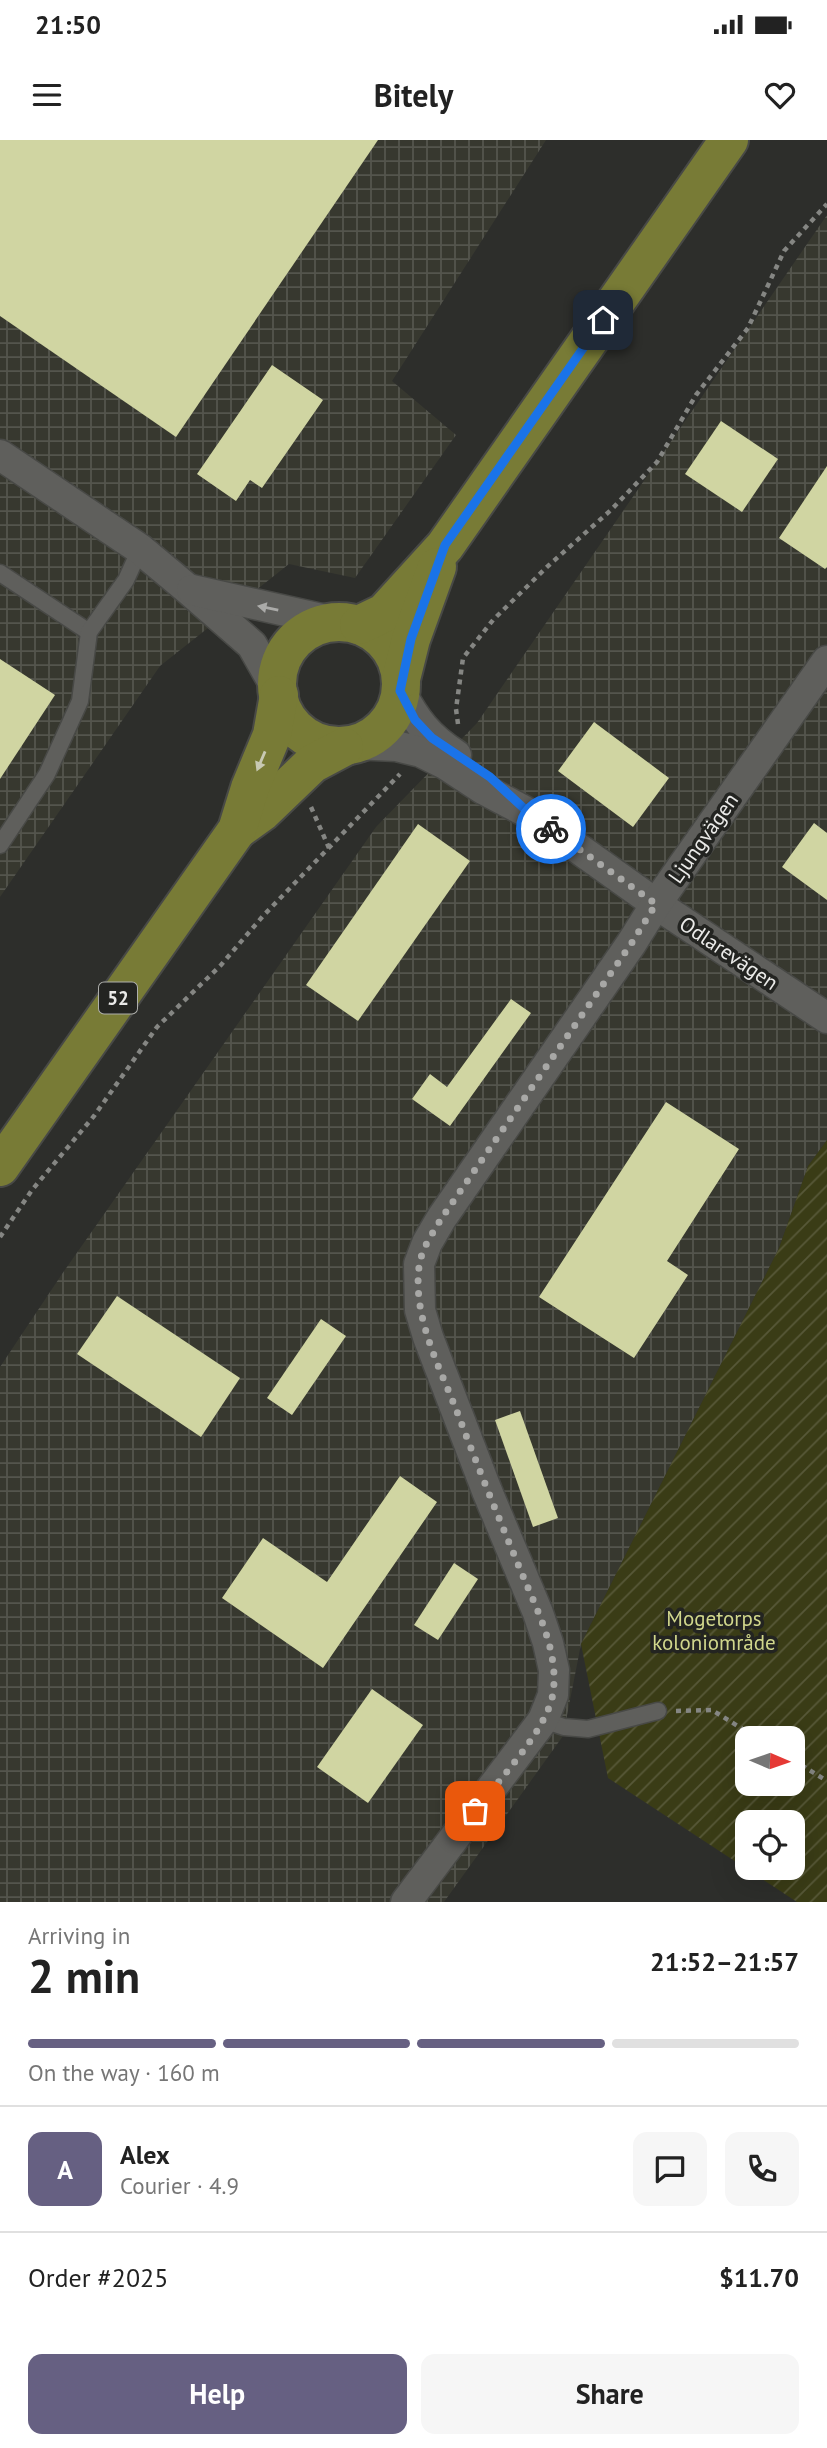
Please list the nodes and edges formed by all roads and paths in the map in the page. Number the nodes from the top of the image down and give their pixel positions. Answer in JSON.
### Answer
{"nodes":[{"id":1,"x":729,"y":140,"type":"edge"},
{"id":2,"x":827,"y":204,"type":"edge"},
{"id":3,"x":0,"y":456,"type":"edge"},
{"id":4,"x":445,"y":545,"type":"junction"},
{"id":5,"x":140,"y":549,"type":"junction"},
{"id":6,"x":0,"y":573,"type":"edge"},
{"id":7,"x":188,"y":590,"type":"junction"},
{"id":8,"x":347,"y":623,"type":"junction"},
{"id":9,"x":89,"y":632,"type":"junction"},
{"id":10,"x":827,"y":662,"type":"edge"},
{"id":11,"x":401,"y":685,"type":"junction"},
{"id":12,"x":278,"y":692,"type":"junction"},
{"id":13,"x":348,"y":745,"type":"junction"},
{"id":14,"x":452,"y":753,"type":"junction"},
{"id":15,"x":404,"y":769,"type":"dead end"},
{"id":16,"x":304,"y":798,"type":"dead end"},
{"id":17,"x":530,"y":814,"type":"junction"},
{"id":18,"x":237,"y":830,"type":"junction"},
{"id":19,"x":0,"y":845,"type":"edge"},
{"id":20,"x":329,"y":848,"type":"junction"},
{"id":21,"x":656,"y":904,"type":"junction"},
{"id":22,"x":827,"y":1018,"type":"edge"},
{"id":23,"x":0,"y":1167,"type":"edge"},
{"id":24,"x":0,"y":1237,"type":"edge"},
{"id":25,"x":658,"y":1711,"type":"joint"},
{"id":26,"x":543,"y":1720,"type":"junction"},
{"id":27,"x":738,"y":1726,"type":"edge"},
{"id":28,"x":805,"y":1767,"type":"edge"},
{"id":29,"x":827,"y":1781,"type":"edge"},
{"id":30,"x":406,"y":1902,"type":"edge"}],
"edges":[{"from":1,"to":4,"type":"main road","number":"52"},
{"from":2,"to":14,"type":"path"},
{"from":3,"to":5,"type":"street"},
{"from":4,"to":8,"type":"main road","number":"52"},
{"from":4,"to":11,"type":"main road","number":"52"},
{"from":5,"to":7,"type":"street"},
{"from":5,"to":9,"type":"lane"},
{"from":6,"to":9,"type":"lane"},
{"from":8,"to":7,"type":"street","one_way":true},
{"from":7,"to":12,"type":"street"},
{"from":8,"to":11,"type":"main road"},
{"from":8,"to":12,"type":"main road","number":"52"},
{"from":9,"to":19,"type":"lane"},
{"from":10,"to":21,"type":"street","name":"Ljungvägen"},
{"from":11,"to":13,"type":"main road","number":"52"},
{"from":11,"to":14,"type":"street","name":"Odlarevägen"},
{"from":12,"to":13,"type":"main road"},
{"from":12,"to":18,"type":"main road","number":"52","one_way":true},
{"from":13,"to":17,"type":"street","name":"Odlarevägen"},
{"from":13,"to":18,"type":"main road","number":"52"},
{"from":14,"to":17,"type":"street","name":"Odlarevägen"},
{"from":15,"to":20,"type":"path"},
{"from":16,"to":20,"type":"path"},
{"from":17,"to":21,"type":"street","name":"Odlarevägen"},
{"from":18,"to":23,"type":"main road","number":"52"},
{"from":20,"to":24,"type":"path"},
{"from":21,"to":22,"type":"street","name":"Odlarevägen"},
{"from":21,"to":26,"type":"street","name":"Ljungvägen"},
{"from":25,"to":26,"type":"lane"},
{"from":25,"to":27,"type":"path"},
{"from":26,"to":30,"type":"street","name":"Ljungvägen"},
{"from":28,"to":29,"type":"path"}]}
